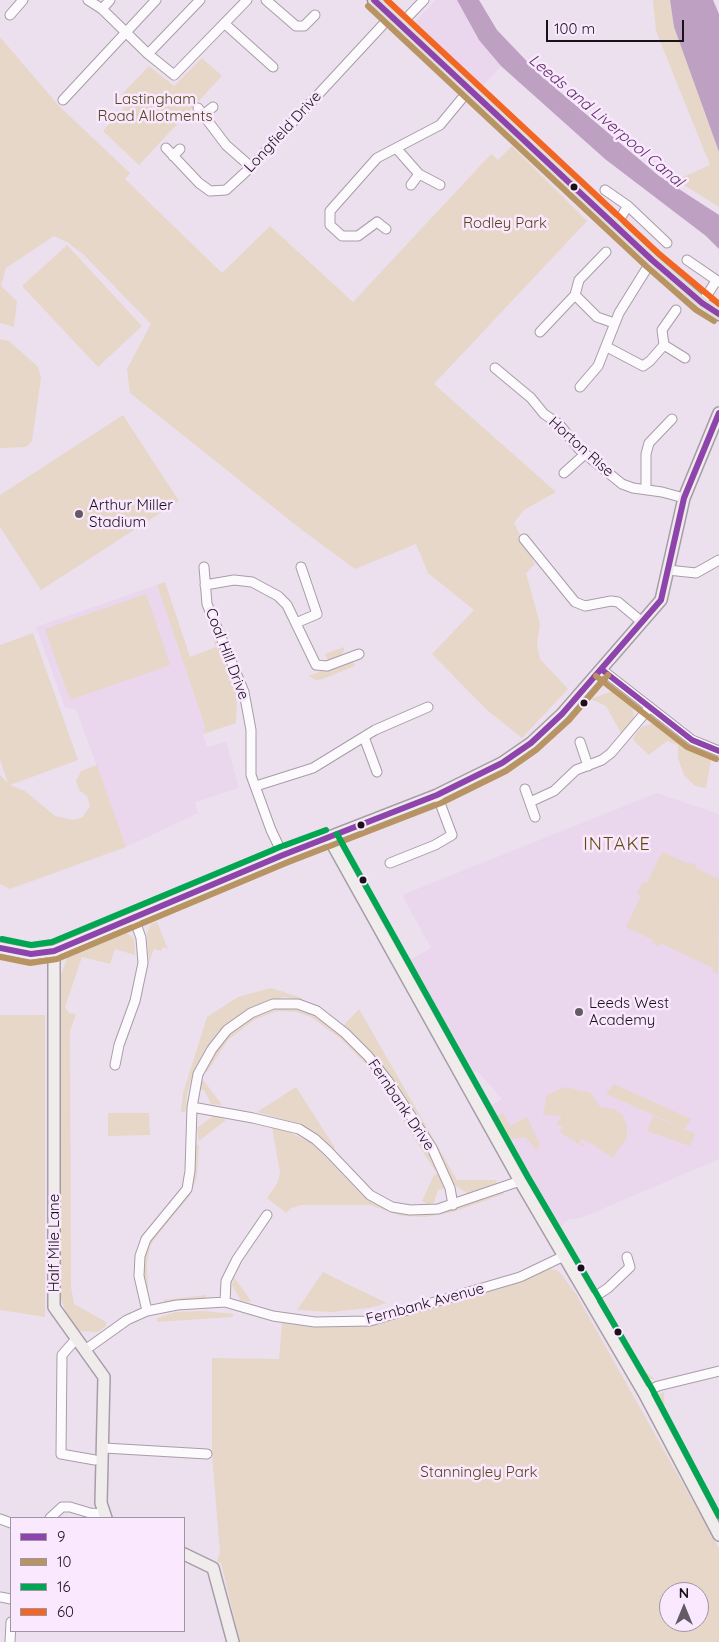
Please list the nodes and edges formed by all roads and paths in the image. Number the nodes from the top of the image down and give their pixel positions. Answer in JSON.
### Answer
{"nodes":[{"id":1,"x":23,"y":0,"type":"edge"},
{"id":2,"x":88,"y":0,"type":"edge"},
{"id":3,"x":110,"y":0,"type":"edge"},
{"id":4,"x":156,"y":0,"type":"edge"},
{"id":5,"x":200,"y":0,"type":"edge"},
{"id":6,"x":247,"y":0,"type":"edge"},
{"id":7,"x":266,"y":0,"type":"edge"},
{"id":8,"x":374,"y":0,"type":"edge"},
{"id":9,"x":424,"y":0,"type":"edge"},
{"id":10,"x":102,"y":9,"type":"junction"},
{"id":11,"x":10,"y":15,"type":"dead end"},
{"id":12,"x":315,"y":15,"type":"dead end"},
{"id":13,"x":395,"y":21,"type":"junction"},
{"id":14,"x":225,"y":24,"type":"junction"},
{"id":15,"x":126,"y":32,"type":"junction"},
{"id":16,"x":148,"y":54,"type":"junction"},
{"id":17,"x":273,"y":67,"type":"dead end"},
{"id":18,"x":469,"y":90,"type":"junction"},
{"id":19,"x":63,"y":100,"type":"dead end"},
{"id":20,"x":213,"y":107,"type":"dead end"},
{"id":21,"x":166,"y":148,"type":"dead end"},
{"id":22,"x":396,"y":148,"type":"junction"},
{"id":23,"x":180,"y":149,"type":"dead end"},
{"id":24,"x":173,"y":156,"type":"junction"},
{"id":25,"x":251,"y":167,"type":"junction"},
{"id":26,"x":419,"y":174,"type":"junction"},
{"id":27,"x":411,"y":185,"type":"dead end"},
{"id":28,"x":440,"y":186,"type":"dead end"},
{"id":29,"x":605,"y":190,"type":"dead end"},
{"id":30,"x":628,"y":206,"type":"junction"},
{"id":31,"x":615,"y":226,"type":"junction"},
{"id":32,"x":386,"y":229,"type":"dead end"},
{"id":33,"x":666,"y":243,"type":"dead end"},
{"id":34,"x":606,"y":252,"type":"dead end"},
{"id":35,"x":652,"y":260,"type":"junction"},
{"id":36,"x":687,"y":260,"type":"dead end"},
{"id":37,"x":718,"y":281,"type":"edge"},
{"id":38,"x":575,"y":296,"type":"junction"},
{"id":39,"x":702,"y":303,"type":"junction"},
{"id":40,"x":676,"y":310,"type":"dead end"},
{"id":41,"x":719,"y":314,"type":"edge"},
{"id":42,"x":614,"y":322,"type":"junction"},
{"id":43,"x":540,"y":332,"type":"dead end"},
{"id":44,"x":664,"y":345,"type":"junction"},
{"id":45,"x":607,"y":347,"type":"junction"},
{"id":46,"x":684,"y":358,"type":"dead end"},
{"id":47,"x":494,"y":368,"type":"dead end"},
{"id":48,"x":580,"y":386,"type":"dead end"},
{"id":49,"x":719,"y":413,"type":"edge"},
{"id":50,"x":672,"y":419,"type":"dead end"},
{"id":51,"x":585,"y":454,"type":"junction"},
{"id":52,"x":564,"y":473,"type":"dead end"},
{"id":53,"x":646,"y":489,"type":"junction"},
{"id":54,"x":684,"y":498,"type":"junction"},
{"id":55,"x":524,"y":539,"type":"dead end"},
{"id":56,"x":719,"y":560,"type":"edge"},
{"id":57,"x":204,"y":567,"type":"dead end"},
{"id":58,"x":301,"y":567,"type":"dead end"},
{"id":59,"x":668,"y":570,"type":"junction"},
{"id":60,"x":205,"y":585,"type":"junction"},
{"id":61,"x":642,"y":622,"type":"junction"},
{"id":62,"x":296,"y":624,"type":"junction"},
{"id":63,"x":359,"y":654,"type":"dead end"},
{"id":64,"x":601,"y":669,"type":"junction"},
{"id":65,"x":428,"y":707,"type":"dead end"},
{"id":66,"x":650,"y":707,"type":"junction"},
{"id":67,"x":364,"y":737,"type":"junction"},
{"id":68,"x":580,"y":742,"type":"dead end"},
{"id":69,"x":719,"y":751,"type":"edge"},
{"id":70,"x":588,"y":766,"type":"junction"},
{"id":71,"x":377,"y":772,"type":"dead end"},
{"id":72,"x":256,"y":786,"type":"junction"},
{"id":73,"x":525,"y":789,"type":"dead end"},
{"id":74,"x":437,"y":795,"type":"junction"},
{"id":75,"x":530,"y":802,"type":"junction"},
{"id":76,"x":535,"y":817,"type":"dead end"},
{"id":77,"x":329,"y":838,"type":"junction"},
{"id":78,"x":283,"y":855,"type":"junction"},
{"id":79,"x":390,"y":863,"type":"dead end"},
{"id":80,"x":134,"y":918,"type":"junction"},
{"id":81,"x":0,"y":948,"type":"edge"},
{"id":82,"x":54,"y":951,"type":"junction"},
{"id":83,"x":115,"y":1065,"type":"dead end"},
{"id":84,"x":192,"y":1107,"type":"junction"},
{"id":85,"x":520,"y":1181,"type":"junction"},
{"id":86,"x":453,"y":1205,"type":"junction"},
{"id":87,"x":267,"y":1216,"type":"dead end"},
{"id":88,"x":564,"y":1256,"type":"junction"},
{"id":89,"x":627,"y":1257,"type":"dead end"},
{"id":90,"x":590,"y":1300,"type":"junction"},
{"id":91,"x":225,"y":1302,"type":"junction"},
{"id":92,"x":146,"y":1311,"type":"junction"},
{"id":93,"x":76,"y":1339,"type":"junction"},
{"id":94,"x":85,"y":1350,"type":"junction"},
{"id":95,"x":719,"y":1371,"type":"edge"},
{"id":96,"x":644,"y":1393,"type":"junction"},
{"id":97,"x":104,"y":1448,"type":"junction"},
{"id":98,"x":207,"y":1454,"type":"dead end"},
{"id":99,"x":95,"y":1460,"type":"dead end"},
{"id":100,"x":104,"y":1516,"type":"edge"},
{"id":101,"x":51,"y":1517,"type":"edge"},
{"id":102,"x":719,"y":1535,"type":"edge"},
{"id":103,"x":185,"y":1554,"type":"edge"},
{"id":104,"x":232,"y":1642,"type":"edge"}],
"edges":[{"from":1,"to":11,"type":"street"},
{"from":2,"to":10,"type":"street"},
{"from":3,"to":10,"type":"street"},
{"from":4,"to":15,"type":"street"},
{"from":5,"to":16,"type":"street"},
{"from":6,"to":14,"type":"street"},
{"from":7,"to":12,"type":"street"},
{"from":8,"to":13,"type":"main road"},
{"from":9,"to":13,"type":"street","name":"Longfield Drive"},
{"from":10,"to":15,"type":"street"},
{"from":13,"to":18,"type":"main road"},
{"from":13,"to":25,"type":"street","name":"Longfield Drive"},
{"from":14,"to":16,"type":"street"},
{"from":14,"to":17,"type":"street"},
{"from":15,"to":16,"type":"street"},
{"from":15,"to":19,"type":"street"},
{"from":18,"to":22,"type":"street"},
{"from":18,"to":31,"type":"main road"},
{"from":20,"to":25,"type":"street"},
{"from":21,"to":24,"type":"street","name":"Longfield Drive"},
{"from":22,"to":26,"type":"street"},
{"from":22,"to":32,"type":"street"},
{"from":23,"to":24,"type":"street"},
{"from":24,"to":25,"type":"street","name":"Longfield Drive"},
{"from":26,"to":27,"type":"street"},
{"from":26,"to":28,"type":"street"},
{"from":29,"to":30,"type":"street"},
{"from":30,"to":31,"type":"street"},
{"from":30,"to":33,"type":"street"},
{"from":31,"to":35,"type":"main road"},
{"from":34,"to":38,"type":"street"},
{"from":35,"to":39,"type":"main road"},
{"from":35,"to":42,"type":"street"},
{"from":36,"to":37,"type":"street"},
{"from":37,"to":39,"type":"street"},
{"from":38,"to":42,"type":"street"},
{"from":38,"to":43,"type":"street"},
{"from":39,"to":41,"type":"main road"},
{"from":40,"to":44,"type":"street"},
{"from":42,"to":45,"type":"street"},
{"from":44,"to":45,"type":"street"},
{"from":44,"to":46,"type":"street"},
{"from":45,"to":48,"type":"street"},
{"from":47,"to":51,"type":"street","name":"Horton Rise"},
{"from":49,"to":54,"type":"street"},
{"from":50,"to":53,"type":"street"},
{"from":51,"to":52,"type":"street"},
{"from":51,"to":53,"type":"street","name":"Horton Rise"},
{"from":53,"to":54,"type":"street","name":"Horton Rise"},
{"from":54,"to":59,"type":"street"},
{"from":55,"to":61,"type":"street"},
{"from":56,"to":59,"type":"street"},
{"from":57,"to":60,"type":"street","name":"Coal Hill Drive"},
{"from":58,"to":62,"type":"street"},
{"from":59,"to":61,"type":"street"},
{"from":60,"to":62,"type":"street"},
{"from":60,"to":72,"type":"street","name":"Coal Hill Drive"},
{"from":61,"to":64,"type":"street"},
{"from":62,"to":63,"type":"street"},
{"from":64,"to":66,"type":"street"},
{"from":64,"to":74,"type":"street"},
{"from":65,"to":67,"type":"street"},
{"from":66,"to":69,"type":"street"},
{"from":66,"to":70,"type":"street"},
{"from":67,"to":71,"type":"street"},
{"from":67,"to":72,"type":"street"},
{"from":68,"to":70,"type":"street"},
{"from":70,"to":75,"type":"street"},
{"from":72,"to":78,"type":"street","name":"Coal Hill Drive"},
{"from":73,"to":75,"type":"street"},
{"from":74,"to":77,"type":"street"},
{"from":74,"to":79,"type":"street"},
{"from":75,"to":76,"type":"street"},
{"from":77,"to":78,"type":"street"},
{"from":77,"to":85,"type":"street"},
{"from":78,"to":80,"type":"street"},
{"from":80,"to":82,"type":"street"},
{"from":80,"to":83,"type":"street"},
{"from":81,"to":82,"type":"street"},
{"from":82,"to":93,"type":"street","name":"Half Mile Lane"},
{"from":84,"to":86,"type":"street"},
{"from":84,"to":86,"type":"street","name":"Fernbank Drive"},
{"from":84,"to":92,"type":"street","name":"Fernbank Drive"},
{"from":85,"to":86,"type":"street"},
{"from":85,"to":88,"type":"street"},
{"from":87,"to":91,"type":"street"},
{"from":88,"to":90,"type":"street"},
{"from":88,"to":91,"type":"street","name":"Fernbank Avenue"},
{"from":89,"to":90,"type":"street"},
{"from":90,"to":96,"type":"street"},
{"from":91,"to":92,"type":"street","name":"Fernbank Avenue"},
{"from":92,"to":94,"type":"street","name":"Fernbank Avenue"},
{"from":93,"to":94,"type":"street","name":"Half Mile Lane"},
{"from":93,"to":99,"type":"street"},
{"from":94,"to":97,"type":"street","name":"Half Mile Lane"},
{"from":95,"to":96,"type":"street"},
{"from":96,"to":102,"type":"street"},
{"from":97,"to":98,"type":"street"},
{"from":97,"to":100,"type":"street","name":"Half Mile Lane"},
{"from":100,"to":101,"type":"street"},
{"from":103,"to":104,"type":"street"}]}
